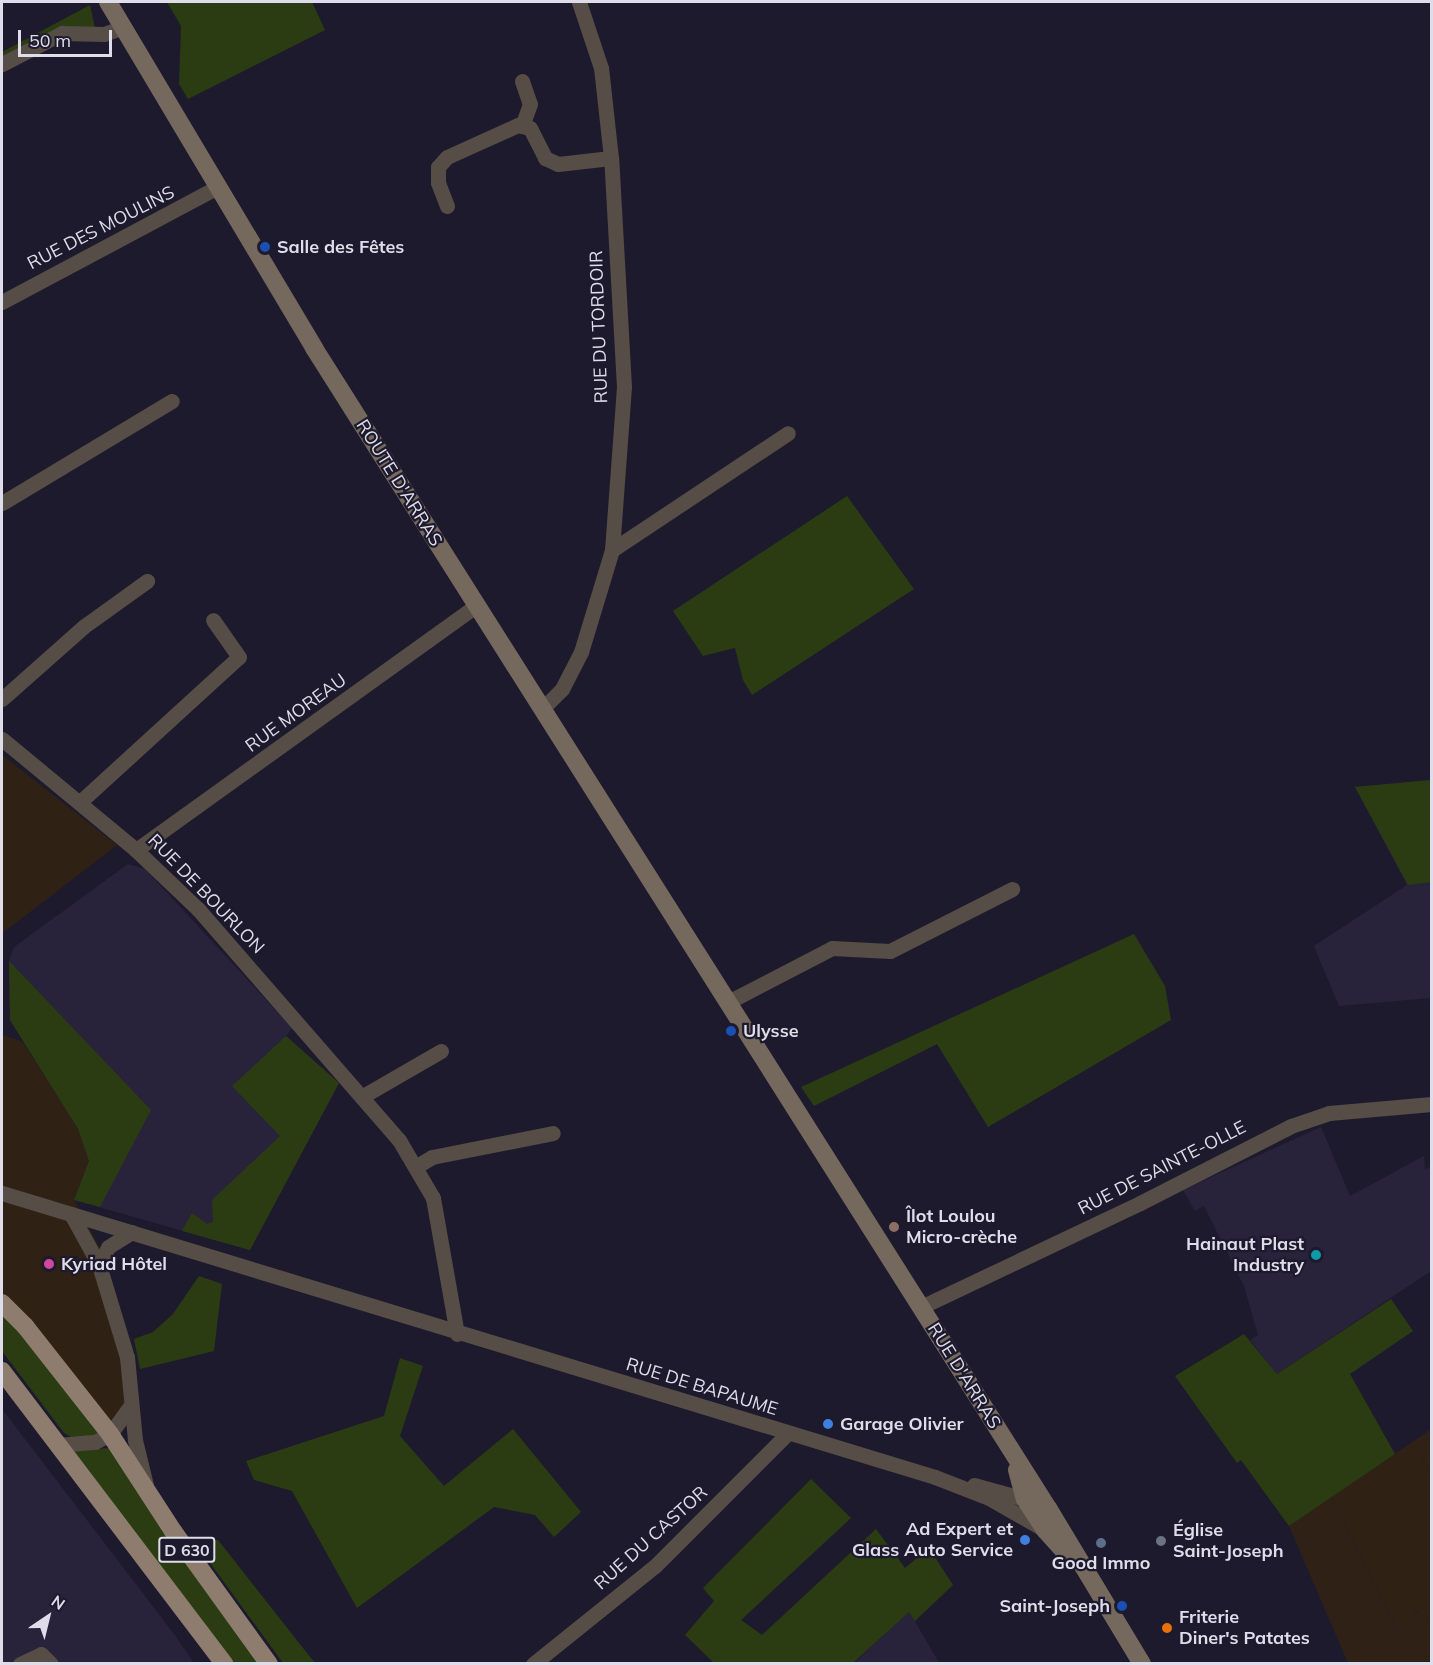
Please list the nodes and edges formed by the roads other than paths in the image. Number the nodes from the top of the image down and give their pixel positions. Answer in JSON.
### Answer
{"nodes":[{"id":1,"x":108,"y":2,"type":"edge"},
{"id":2,"x":579,"y":2,"type":"edge"},
{"id":3,"x":123,"y":27,"type":"junction"},
{"id":4,"x":2,"y":64,"type":"edge"},
{"id":5,"x":522,"y":81,"type":"dead end"},
{"id":6,"x":522,"y":126,"type":"junction"},
{"id":7,"x":611,"y":158,"type":"junction"},
{"id":8,"x":217,"y":188,"type":"junction"},
{"id":9,"x":447,"y":206,"type":"dead end"},
{"id":10,"x":2,"y":302,"type":"edge"},
{"id":11,"x":172,"y":401,"type":"dead end"},
{"id":12,"x":789,"y":433,"type":"dead end"},
{"id":13,"x":2,"y":502,"type":"edge"},
{"id":14,"x":612,"y":550,"type":"junction"},
{"id":15,"x":147,"y":581,"type":"dead end"},
{"id":16,"x":476,"y":606,"type":"junction"},
{"id":17,"x":213,"y":620,"type":"dead end"},
{"id":18,"x":2,"y":699,"type":"edge"},
{"id":19,"x":542,"y":709,"type":"junction"},
{"id":20,"x":2,"y":739,"type":"edge"},
{"id":21,"x":80,"y":802,"type":"junction"},
{"id":22,"x":136,"y":850,"type":"junction"},
{"id":23,"x":1012,"y":889,"type":"dead end"},
{"id":24,"x":728,"y":1002,"type":"junction"},
{"id":25,"x":441,"y":1051,"type":"dead end"},
{"id":26,"x":363,"y":1096,"type":"junction"},
{"id":27,"x":1431,"y":1104,"type":"edge"},
{"id":28,"x":554,"y":1133,"type":"dead end"},
{"id":29,"x":417,"y":1166,"type":"junction"},
{"id":30,"x":2,"y":1193,"type":"edge"},
{"id":31,"x":71,"y":1214,"type":"junction"},
{"id":32,"x":132,"y":1232,"type":"junction"},
{"id":33,"x":99,"y":1265,"type":"junction"},
{"id":34,"x":2,"y":1303,"type":"edge"},
{"id":35,"x":919,"y":1304,"type":"junction"},
{"id":36,"x":457,"y":1334,"type":"junction"},
{"id":37,"x":2,"y":1371,"type":"edge"},
{"id":38,"x":130,"y":1406,"type":"junction"},
{"id":39,"x":788,"y":1433,"type":"junction"},
{"id":40,"x":110,"y":1434,"type":"junction"},
{"id":41,"x":58,"y":1445,"type":"junction"},
{"id":42,"x":935,"y":1477,"type":"junction"},
{"id":43,"x":148,"y":1491,"type":"junction"},
{"id":44,"x":1030,"y":1492,"type":"junction"},
{"id":45,"x":1001,"y":1505,"type":"junction"},
{"id":46,"x":1045,"y":1530,"type":"junction"},
{"id":47,"x":1084,"y":1572,"type":"junction"},
{"id":48,"x":20,"y":1664,"type":"edge"},
{"id":49,"x":51,"y":1664,"type":"edge"},
{"id":50,"x":224,"y":1664,"type":"edge"},
{"id":51,"x":269,"y":1664,"type":"edge"},
{"id":52,"x":532,"y":1664,"type":"edge"},
{"id":53,"x":1142,"y":1664,"type":"edge"}],
"edges":[{"from":1,"to":3,"type":"main road","name":"ROUTE D'ARRAS"},
{"from":2,"to":7,"type":"street","name":"RUE DU TORDOIR"},
{"from":3,"to":4,"type":"street"},
{"from":3,"to":8,"type":"main road","name":"ROUTE D'ARRAS"},
{"from":5,"to":6,"type":"street"},
{"from":6,"to":7,"type":"street"},
{"from":6,"to":9,"type":"street"},
{"from":7,"to":14,"type":"street","name":"RUE DU TORDOIR"},
{"from":8,"to":10,"type":"street","name":"RUE DES MOULINS"},
{"from":8,"to":16,"type":"main road","name":"ROUTE D'ARRAS"},
{"from":11,"to":13,"type":"street"},
{"from":12,"to":14,"type":"street"},
{"from":14,"to":19,"type":"street","name":"RUE DU TORDOIR"},
{"from":15,"to":18,"type":"street"},
{"from":16,"to":19,"type":"main road","name":"ROUTE D'ARRAS"},
{"from":16,"to":22,"type":"street","name":"RUE MOREAU"},
{"from":17,"to":21,"type":"street"},
{"from":19,"to":24,"type":"main road","name":"ROUTE D'ARRAS"},
{"from":20,"to":21,"type":"street","name":"RUE DE BOURLON"},
{"from":21,"to":22,"type":"street","name":"RUE DE BOURLON"},
{"from":22,"to":26,"type":"street","name":"RUE DE BOURLON"},
{"from":23,"to":24,"type":"street"},
{"from":24,"to":35,"type":"main road","name":"RUE D'ARRAS"},
{"from":25,"to":26,"type":"street"},
{"from":26,"to":29,"type":"street","name":"RUE DE BOURLON"},
{"from":27,"to":35,"type":"street","name":"RUE DE SAINTE-OLLE"},
{"from":28,"to":29,"type":"street"},
{"from":29,"to":36,"type":"street","name":"RUE DE BOURLON"},
{"from":30,"to":31,"type":"street","name":"RUE DE BAPAUME"},
{"from":31,"to":32,"type":"street","name":"RUE DE BAPAUME"},
{"from":31,"to":33,"type":"street"},
{"from":32,"to":33,"type":"street"},
{"from":32,"to":36,"type":"street","name":"RUE DE BAPAUME"},
{"from":33,"to":38,"type":"street"},
{"from":34,"to":40,"type":"main road","number":"D 630"},
{"from":35,"to":44,"type":"main road","name":"RUE D'ARRAS"},
{"from":36,"to":39,"type":"street","name":"RUE DE BAPAUME"},
{"from":37,"to":41,"type":"main road","number":"D 630"},
{"from":38,"to":40,"type":"street"},
{"from":38,"to":43,"type":"street"},
{"from":39,"to":42,"type":"street","name":"RUE DE BAPAUME"},
{"from":39,"to":52,"type":"street","name":"RUE DU CASTOR"},
{"from":40,"to":41,"type":"street"},
{"from":40,"to":43,"type":"main road","number":"D 630"},
{"from":41,"to":50,"type":"main road","number":"D 630"},
{"from":42,"to":44,"type":"street","name":"RUE DE BAPAUME"},
{"from":42,"to":45,"type":"street","name":"RUE DE BAPAUME"},
{"from":43,"to":51,"type":"main road","number":"D 630"},
{"from":44,"to":45,"type":"street"},
{"from":44,"to":46,"type":"main road","name":"RUE D'ARRAS"},
{"from":44,"to":47,"type":"main road","name":"RUE D'ARRAS"},
{"from":45,"to":46,"type":"street","name":"RUE DE BAPAUME"},
{"from":46,"to":47,"type":"main road","name":"RUE D'ARRAS"},
{"from":47,"to":53,"type":"main road","name":"RUE D'ARRAS"},
{"from":48,"to":49,"type":"street"}]}
